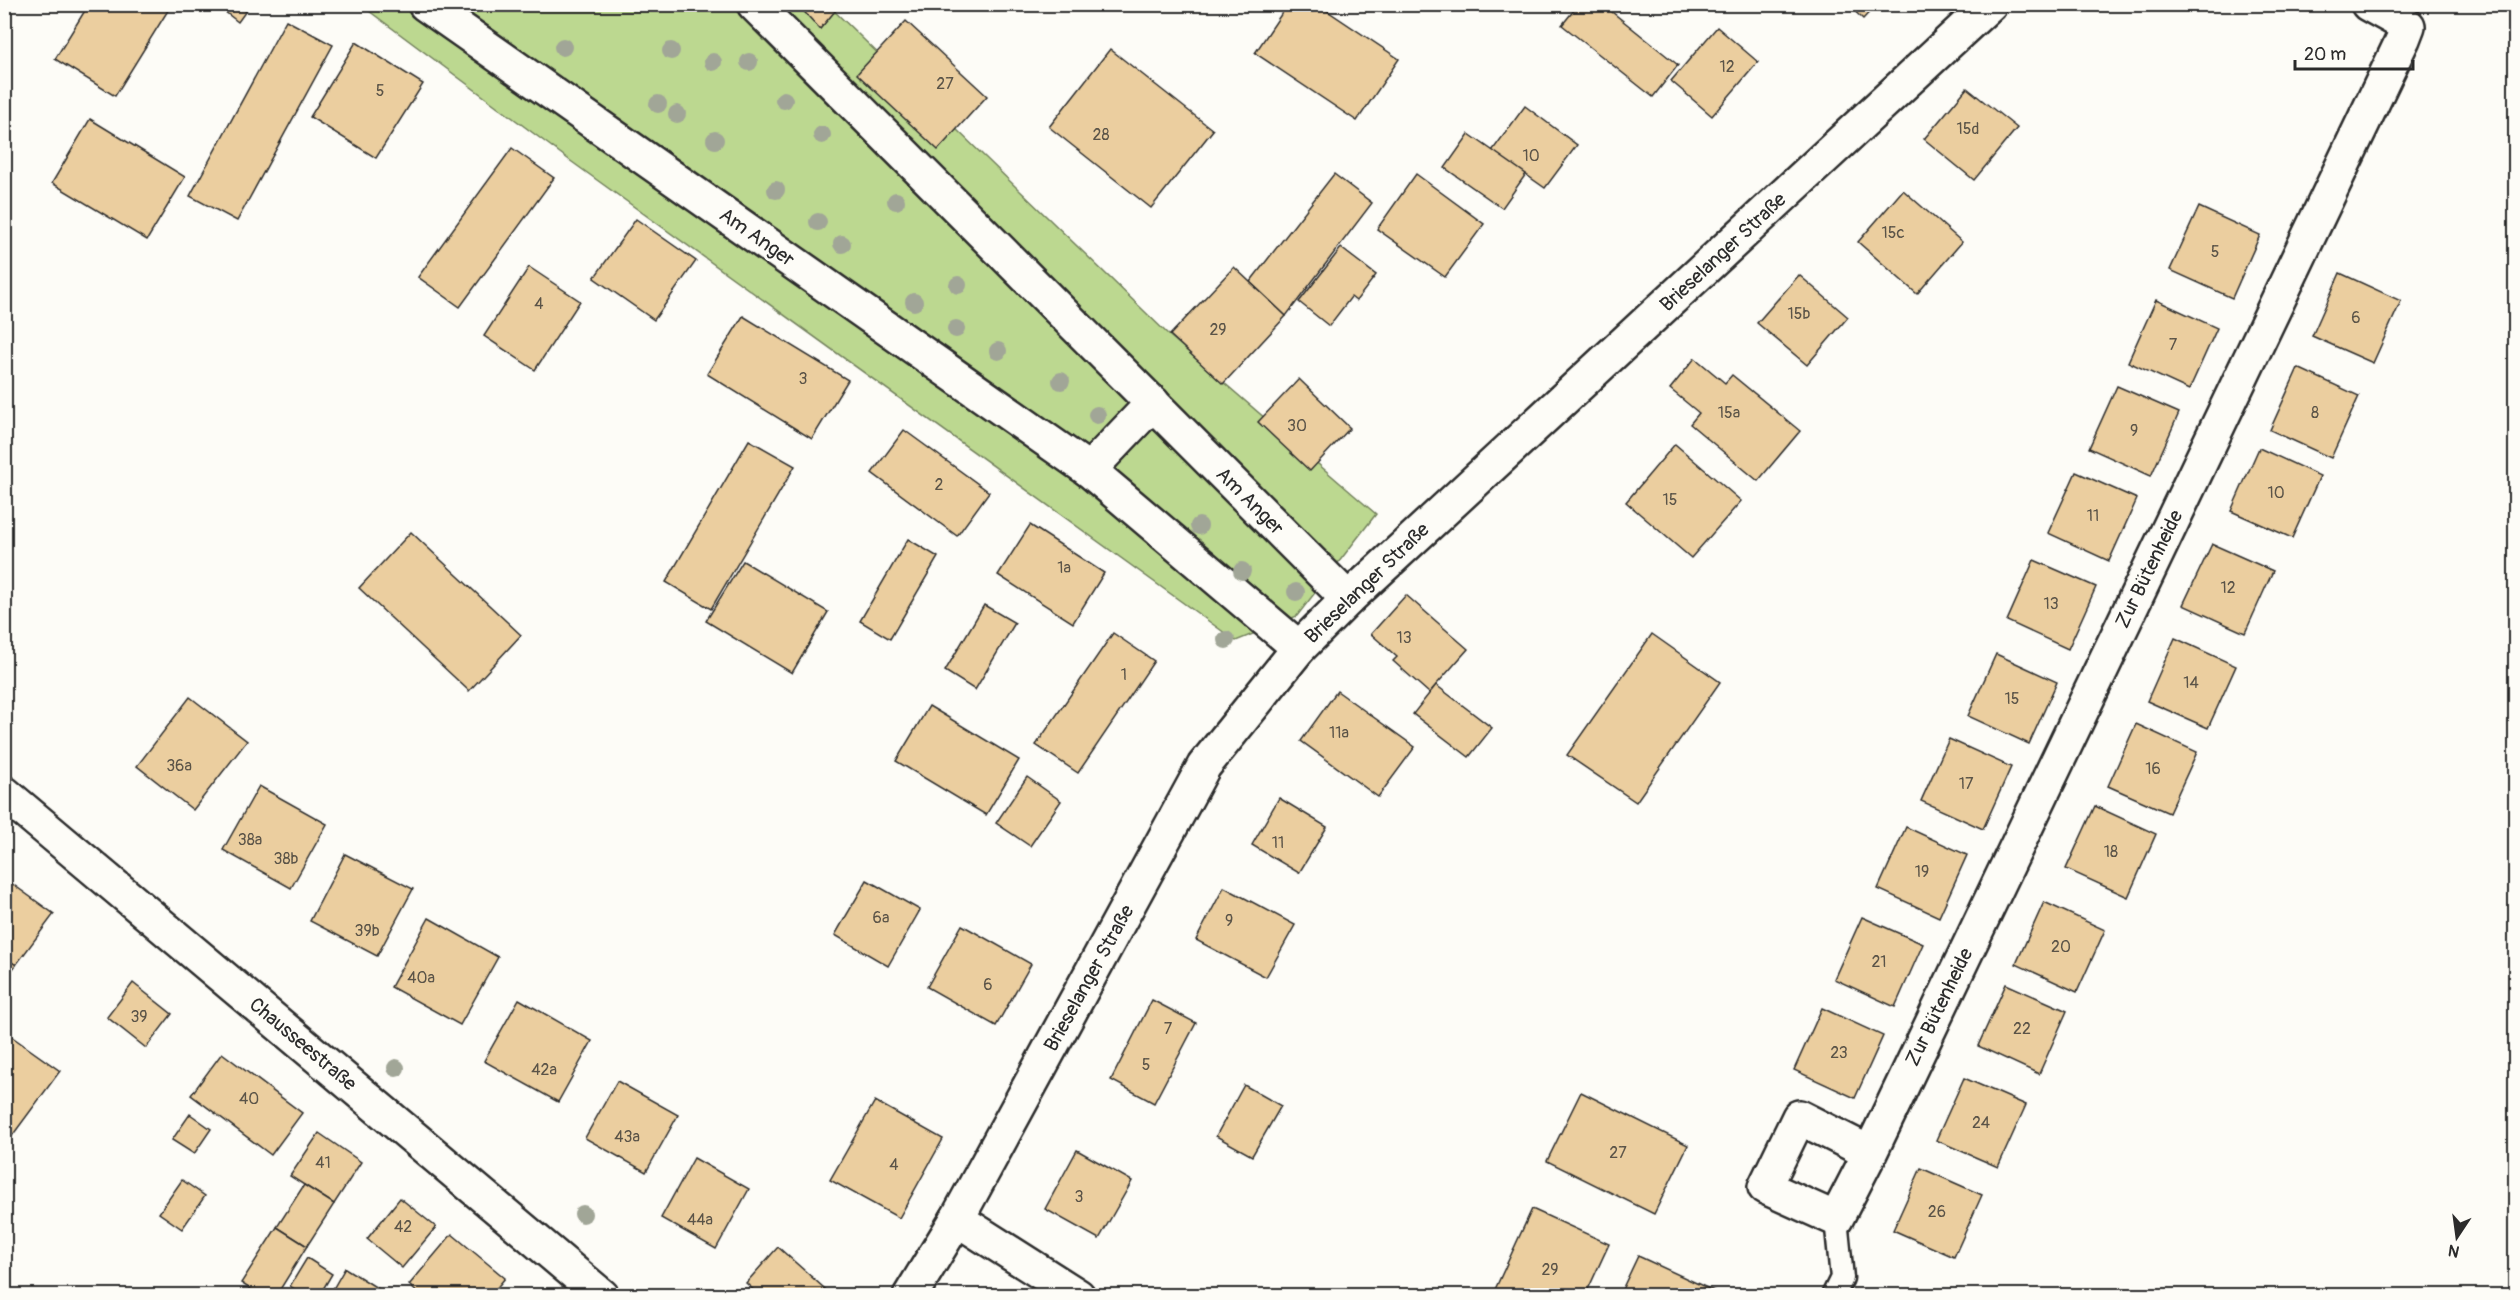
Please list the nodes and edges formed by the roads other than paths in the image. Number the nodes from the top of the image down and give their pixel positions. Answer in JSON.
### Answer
{"nodes":[{"id":1,"x":425,"y":4,"type":"edge"},
{"id":2,"x":754,"y":4,"type":"edge"},
{"id":3,"x":1990,"y":4,"type":"edge"},
{"id":4,"x":2368,"y":4,"type":"edge"},
{"id":5,"x":1153,"y":403,"type":"junction"},
{"id":6,"x":1089,"y":470,"type":"junction"},
{"id":7,"x":1348,"y":599,"type":"junction"},
{"id":8,"x":1299,"y":648,"type":"junction"},
{"id":9,"x":4,"y":793,"type":"edge"},
{"id":10,"x":1869,"y":1153,"type":"junction"},
{"id":11,"x":957,"y":1219,"type":"junction"},
{"id":12,"x":1836,"y":1219,"type":"junction"},
{"id":13,"x":602,"y":1296,"type":"edge"},
{"id":14,"x":910,"y":1296,"type":"edge"},
{"id":15,"x":1078,"y":1296,"type":"edge"},
{"id":16,"x":1833,"y":1296,"type":"edge"}],
"edges":[{"from":1,"to":6,"type":"street","name":"Am Anger"},
{"from":2,"to":5,"type":"street","name":"Am Anger"},
{"from":3,"to":7,"type":"street","name":"Brieselanger Straße"},
{"from":4,"to":10,"type":"street","name":"Zur Bütenheide"},
{"from":5,"to":6,"type":"street"},
{"from":5,"to":7,"type":"street","name":"Am Anger"},
{"from":6,"to":8,"type":"street","name":"Am Anger"},
{"from":7,"to":8,"type":"street","name":"Brieselanger Straße"},
{"from":8,"to":11,"type":"street","name":"Brieselanger Straße"},
{"from":9,"to":13,"type":"street","name":"Chausseestraße"},
{"from":10,"to":12,"type":"street","name":"Zur Bütenheide"},
{"from":10,"to":12,"type":"street"},
{"from":11,"to":14,"type":"street","name":"Brieselanger Straße"},
{"from":11,"to":15,"type":"street"},
{"from":12,"to":16,"type":"lane"}]}
